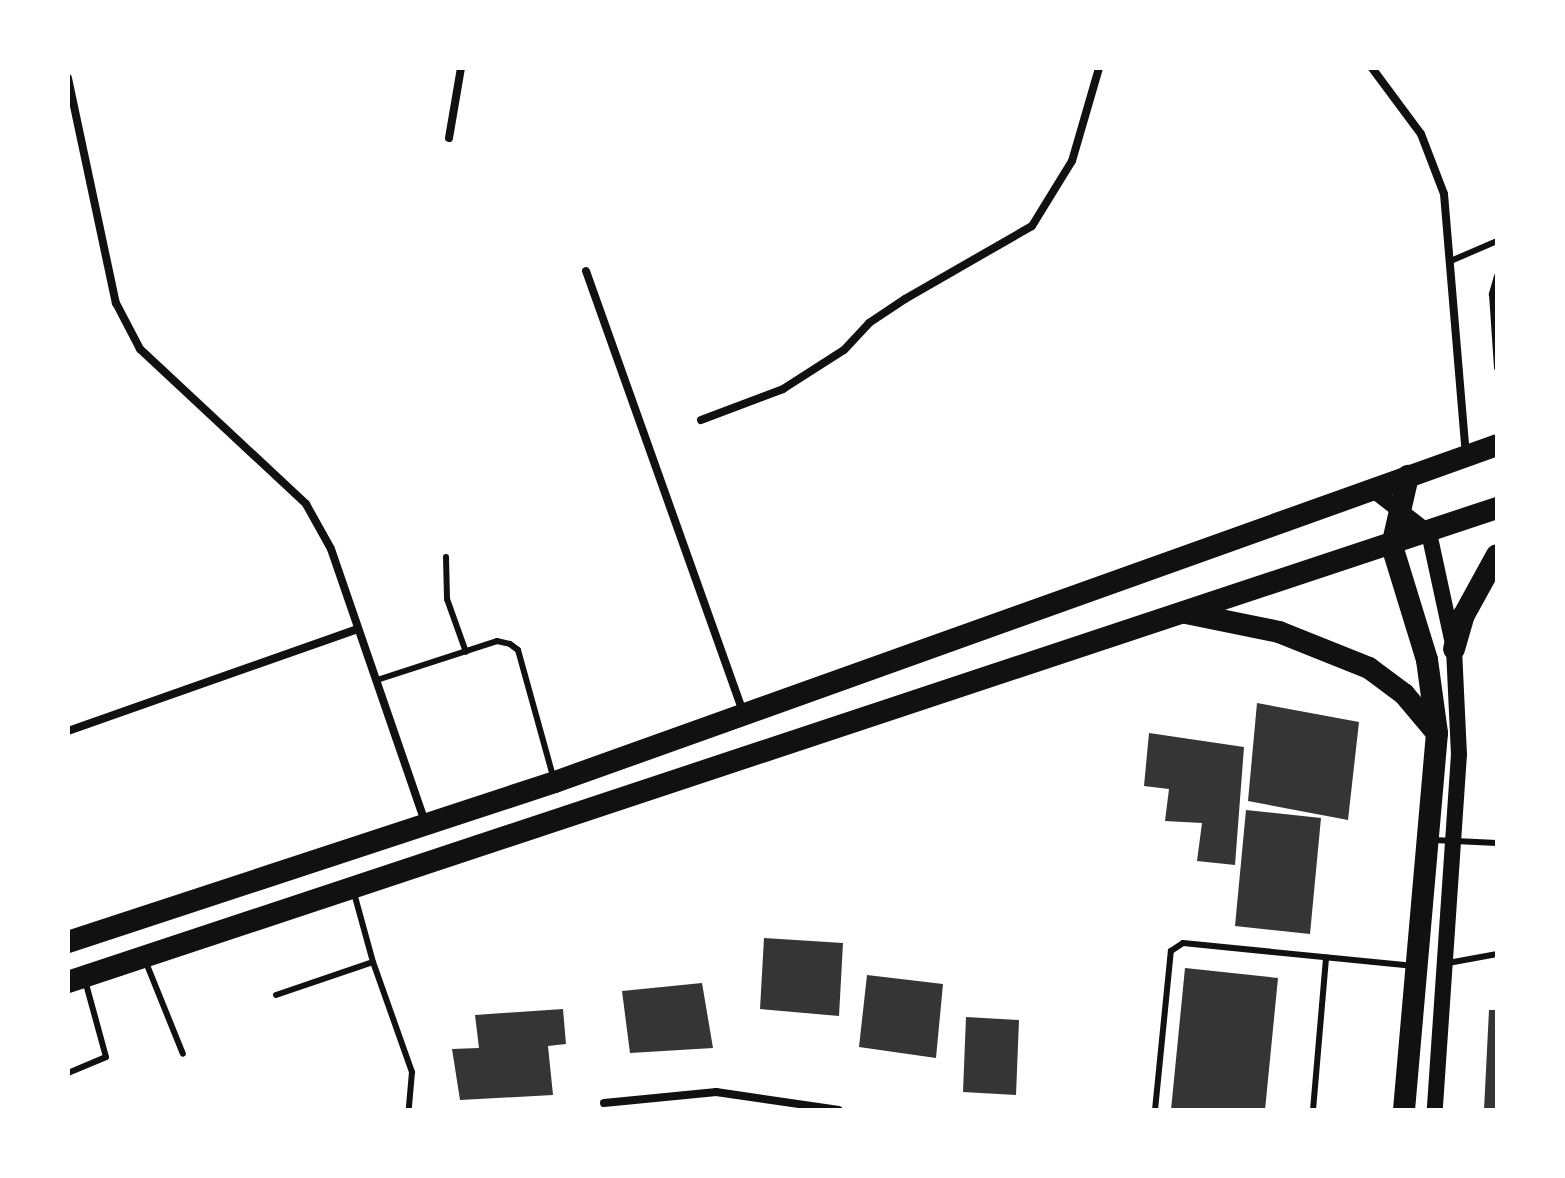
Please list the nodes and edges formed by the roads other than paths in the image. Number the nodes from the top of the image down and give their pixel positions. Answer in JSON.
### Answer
{"nodes":[{"id":1,"x":461,"y":68,"type":"edge"},
{"id":2,"x":1099,"y":68,"type":"edge"},
{"id":3,"x":1372,"y":68,"type":"edge"},
{"id":4,"x":68,"y":78,"type":"edge"},
{"id":5,"x":449,"y":138,"type":"dead end"},
{"id":6,"x":1497,"y":241,"type":"edge"},
{"id":7,"x":1453,"y":260,"type":"junction"},
{"id":8,"x":586,"y":271,"type":"dead end"},
{"id":9,"x":1497,"y":276,"type":"edge"},
{"id":10,"x":1497,"y":368,"type":"edge"},
{"id":11,"x":701,"y":420,"type":"dead end"},
{"id":12,"x":1497,"y":445,"type":"edge"},
{"id":13,"x":1466,"y":455,"type":"junction"},
{"id":14,"x":1408,"y":476,"type":"junction"},
{"id":15,"x":1372,"y":489,"type":"junction"},
{"id":16,"x":1497,"y":508,"type":"edge"},
{"id":17,"x":1400,"y":511,"type":"junction"},
{"id":18,"x":1429,"y":533,"type":"junction"},
{"id":19,"x":1392,"y":546,"type":"junction"},
{"id":20,"x":1497,"y":555,"type":"edge"},
{"id":21,"x":446,"y":557,"type":"dead end"},
{"id":22,"x":1186,"y":613,"type":"junction"},
{"id":23,"x":357,"y":629,"type":"junction"},
{"id":24,"x":1454,"y":649,"type":"junction"},
{"id":25,"x":466,"y":652,"type":"junction"},
{"id":26,"x":377,"y":680,"type":"junction"},
{"id":27,"x":744,"y":714,"type":"junction"},
{"id":28,"x":68,"y":731,"type":"edge"},
{"id":29,"x":1437,"y":733,"type":"junction"},
{"id":30,"x":555,"y":782,"type":"junction"},
{"id":31,"x":425,"y":823,"type":"junction"},
{"id":32,"x":1430,"y":840,"type":"junction"},
{"id":33,"x":1455,"y":841,"type":"junction"},
{"id":34,"x":1497,"y":843,"type":"edge"},
{"id":35,"x":352,"y":886,"type":"junction"},
{"id":36,"x":68,"y":942,"type":"edge"},
{"id":37,"x":1497,"y":954,"type":"edge"},
{"id":38,"x":144,"y":956,"type":"junction"},
{"id":39,"x":1326,"y":958,"type":"junction"},
{"id":40,"x":373,"y":962,"type":"junction"},
{"id":41,"x":1448,"y":963,"type":"junction"},
{"id":42,"x":1418,"y":966,"type":"junction"},
{"id":43,"x":76,"y":979,"type":"edge"},
{"id":44,"x":276,"y":995,"type":"dead end"},
{"id":45,"x":183,"y":1054,"type":"dead end"},
{"id":46,"x":68,"y":1073,"type":"edge"},
{"id":47,"x":604,"y":1103,"type":"dead end"},
{"id":48,"x":409,"y":1110,"type":"edge"},
{"id":49,"x":839,"y":1110,"type":"edge"},
{"id":50,"x":1155,"y":1110,"type":"edge"},
{"id":51,"x":1313,"y":1110,"type":"edge"},
{"id":52,"x":1404,"y":1110,"type":"edge"},
{"id":53,"x":1435,"y":1110,"type":"edge"}],
"edges":[{"from":1,"to":5,"type":"street"},
{"from":2,"to":11,"type":"street"},
{"from":3,"to":7,"type":"street"},
{"from":4,"to":23,"type":"street"},
{"from":6,"to":7,"type":"lane"},
{"from":7,"to":13,"type":"street"},
{"from":8,"to":27,"type":"street"},
{"from":9,"to":10,"type":"lane"},
{"from":12,"to":13,"type":"highway"},
{"from":13,"to":14,"type":"highway"},
{"from":14,"to":15,"type":"highway"},
{"from":14,"to":17,"type":"highway"},
{"from":15,"to":17,"type":"main road"},
{"from":15,"to":27,"type":"highway"},
{"from":16,"to":18,"type":"highway"},
{"from":17,"to":18,"type":"main road"},
{"from":17,"to":19,"type":"highway"},
{"from":18,"to":19,"type":"highway"},
{"from":18,"to":24,"type":"main road"},
{"from":19,"to":22,"type":"highway"},
{"from":19,"to":29,"type":"highway"},
{"from":20,"to":24,"type":"highway"},
{"from":21,"to":25,"type":"lane"},
{"from":22,"to":29,"type":"highway"},
{"from":22,"to":35,"type":"highway"},
{"from":23,"to":26,"type":"street"},
{"from":23,"to":28,"type":"street"},
{"from":24,"to":33,"type":"main road"},
{"from":25,"to":26,"type":"lane"},
{"from":25,"to":30,"type":"lane"},
{"from":26,"to":31,"type":"street"},
{"from":27,"to":30,"type":"highway"},
{"from":29,"to":32,"type":"highway"},
{"from":30,"to":31,"type":"highway"},
{"from":31,"to":36,"type":"highway"},
{"from":32,"to":33,"type":"lane"},
{"from":32,"to":42,"type":"highway"},
{"from":33,"to":34,"type":"lane"},
{"from":33,"to":41,"type":"main road"},
{"from":35,"to":38,"type":"highway"},
{"from":35,"to":40,"type":"lane"},
{"from":37,"to":41,"type":"lane"},
{"from":38,"to":43,"type":"highway"},
{"from":38,"to":45,"type":"lane"},
{"from":39,"to":42,"type":"lane"},
{"from":39,"to":50,"type":"lane"},
{"from":39,"to":51,"type":"lane"},
{"from":40,"to":44,"type":"lane"},
{"from":40,"to":48,"type":"lane"},
{"from":41,"to":53,"type":"main road"},
{"from":42,"to":52,"type":"highway"},
{"from":43,"to":46,"type":"lane"},
{"from":47,"to":49,"type":"street"}]}
